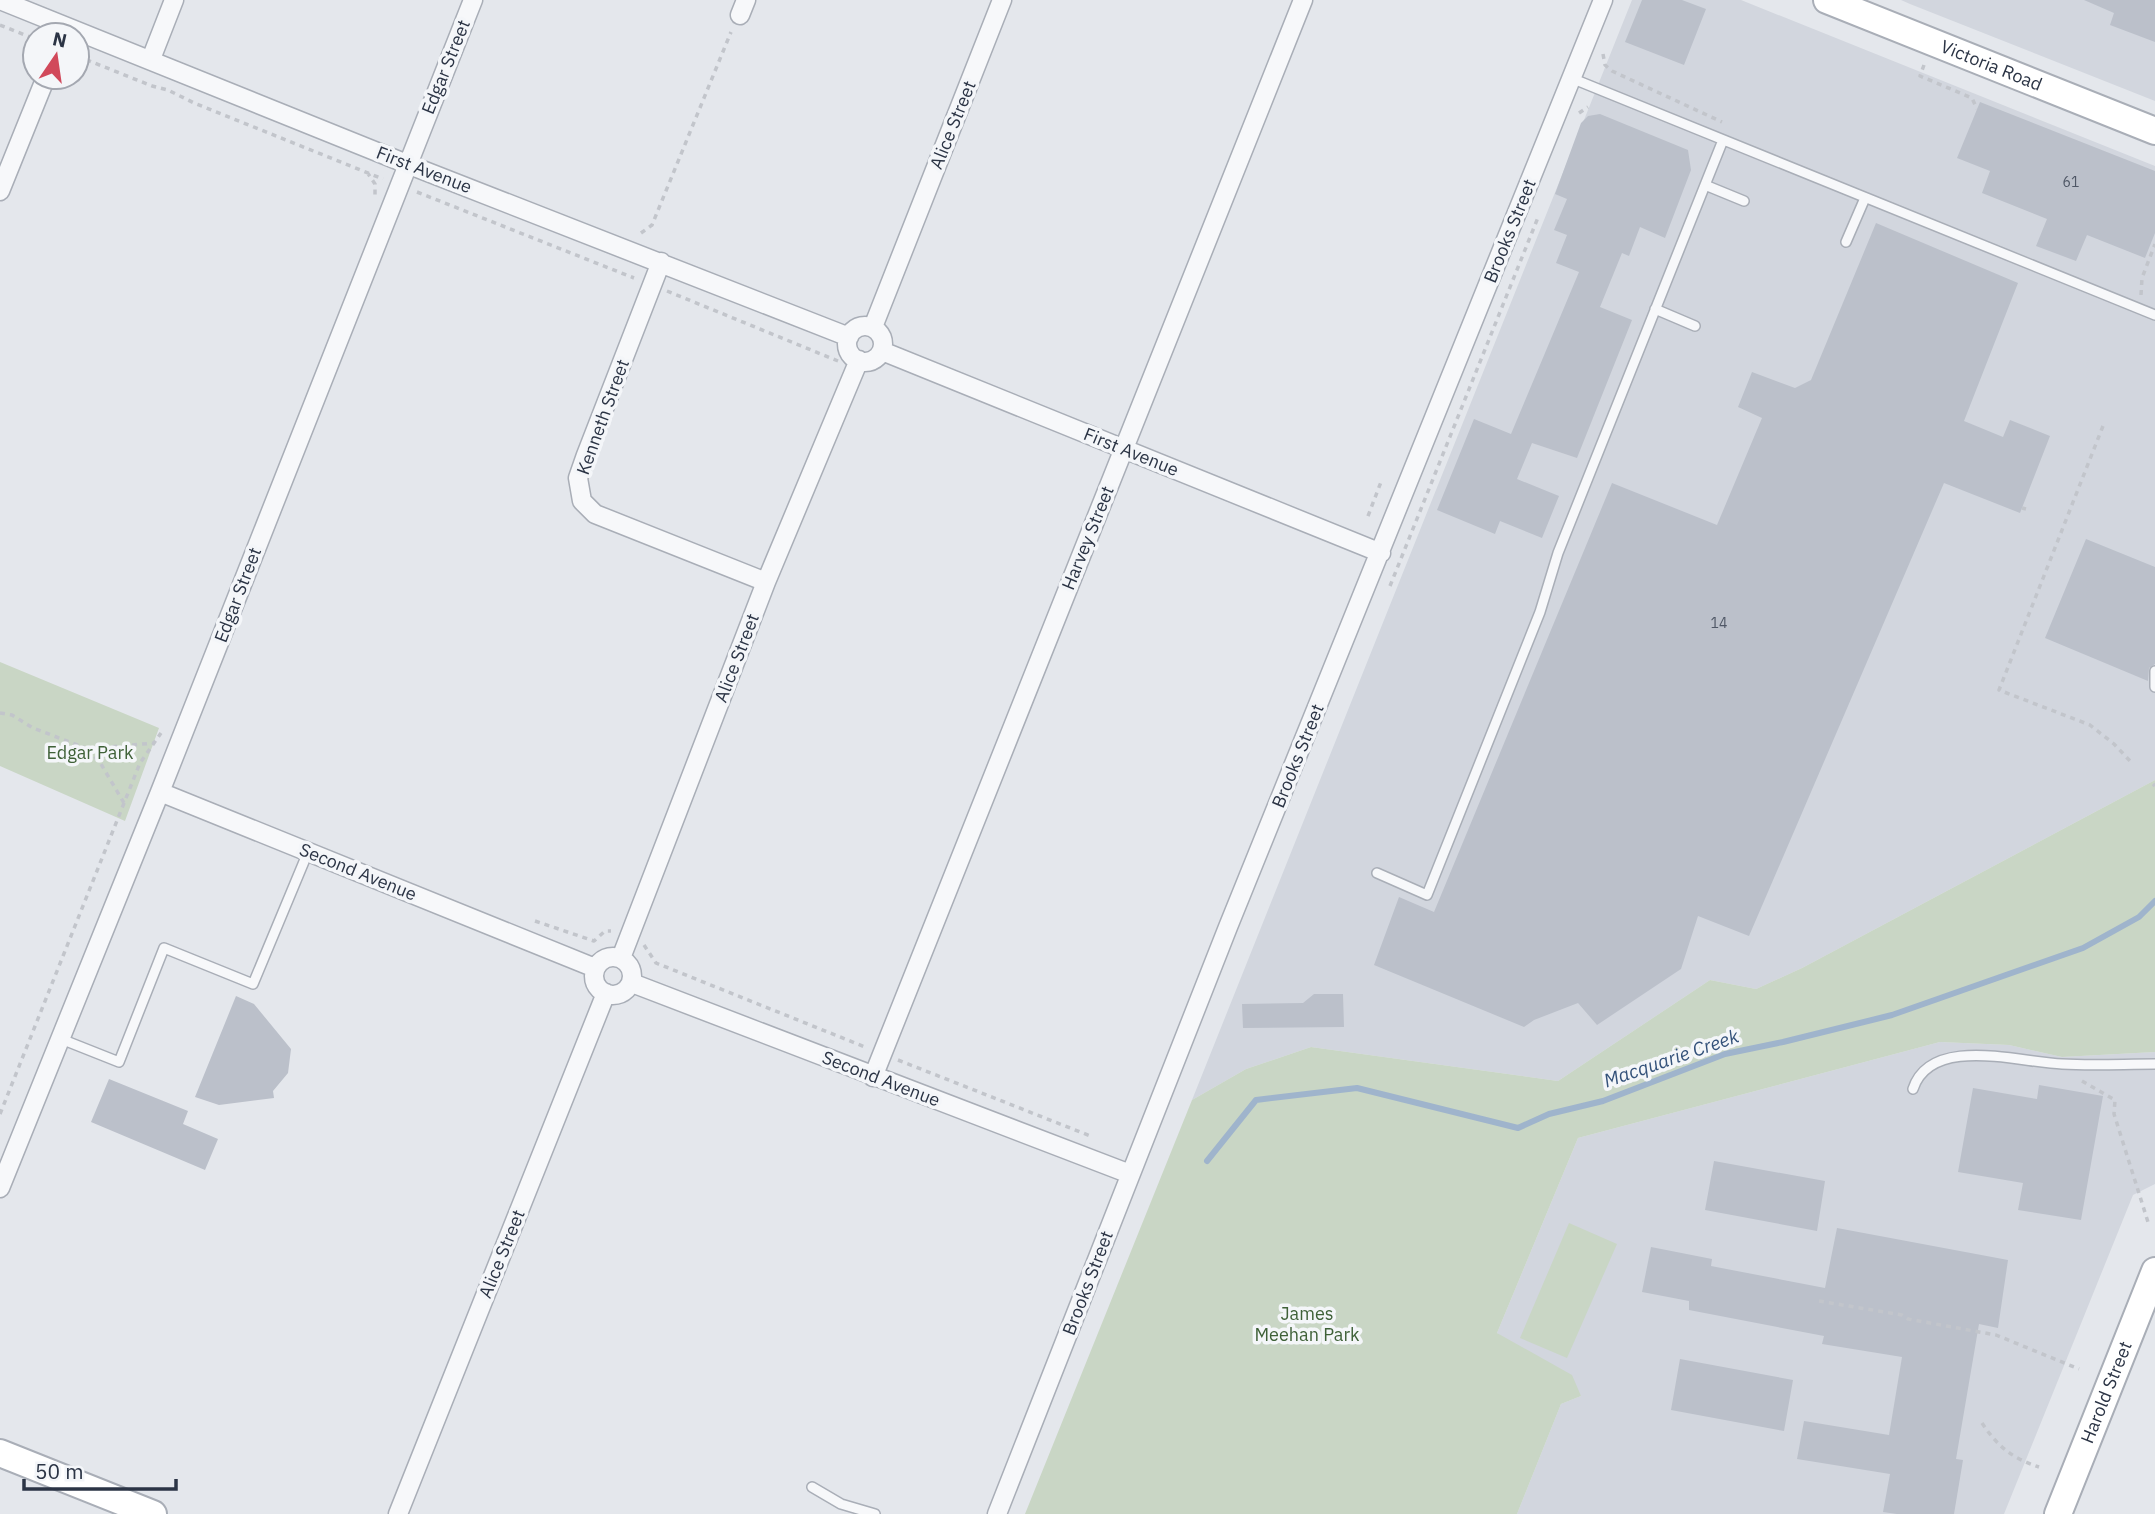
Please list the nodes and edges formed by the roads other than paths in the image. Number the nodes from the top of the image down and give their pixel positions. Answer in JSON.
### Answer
{"nodes":[{"id":1,"x":0,"y":0,"type":"edge"},
{"id":2,"x":174,"y":0,"type":"edge"},
{"id":3,"x":473,"y":0,"type":"edge"},
{"id":4,"x":1002,"y":0,"type":"edge"},
{"id":5,"x":1303,"y":0,"type":"edge"},
{"id":6,"x":1603,"y":0,"type":"edge"},
{"id":7,"x":1827,"y":0,"type":"edge"},
{"id":8,"x":42,"y":21,"type":"edge"},
{"id":9,"x":91,"y":40,"type":"edge"},
{"id":10,"x":151,"y":59,"type":"junction"},
{"id":11,"x":1572,"y":78,"type":"junction"},
{"id":12,"x":40,"y":91,"type":"edge"},
{"id":13,"x":2155,"y":131,"type":"edge"},
{"id":14,"x":1723,"y":140,"type":"junction"},
{"id":15,"x":407,"y":164,"type":"junction"},
{"id":16,"x":1705,"y":185,"type":"junction"},
{"id":17,"x":0,"y":191,"type":"edge"},
{"id":18,"x":1865,"y":198,"type":"junction"},
{"id":19,"x":1744,"y":201,"type":"dead end"},
{"id":20,"x":1846,"y":242,"type":"dead end"},
{"id":21,"x":661,"y":262,"type":"junction"},
{"id":22,"x":1655,"y":309,"type":"junction"},
{"id":23,"x":2155,"y":315,"type":"edge"},
{"id":24,"x":1695,"y":326,"type":"dead end"},
{"id":25,"x":873,"y":327,"type":"junction"},
{"id":26,"x":849,"y":337,"type":"junction"},
{"id":27,"x":882,"y":351,"type":"junction"},
{"id":28,"x":859,"y":360,"type":"junction"},
{"id":29,"x":1123,"y":449,"type":"junction"},
{"id":30,"x":1381,"y":553,"type":"junction"},
{"id":31,"x":766,"y":582,"type":"junction"},
{"id":32,"x":2155,"y":671,"type":"edge"},
{"id":33,"x":2155,"y":687,"type":"edge"},
{"id":34,"x":160,"y":792,"type":"junction"},
{"id":35,"x":308,"y":852,"type":"junction"},
{"id":36,"x":1377,"y":873,"type":"dead end"},
{"id":37,"x":621,"y":958,"type":"junction"},
{"id":38,"x":595,"y":968,"type":"junction"},
{"id":39,"x":632,"y":983,"type":"junction"},
{"id":40,"x":606,"y":993,"type":"junction"},
{"id":41,"x":61,"y":1039,"type":"junction"},
{"id":42,"x":2155,"y":1064,"type":"edge"},
{"id":43,"x":873,"y":1077,"type":"junction"},
{"id":44,"x":1913,"y":1089,"type":"dead end"},
{"id":45,"x":1130,"y":1174,"type":"junction"},
{"id":46,"x":0,"y":1188,"type":"edge"},
{"id":47,"x":2155,"y":1271,"type":"edge"},
{"id":48,"x":0,"y":1452,"type":"edge"},
{"id":49,"x":811,"y":1488,"type":"dead end"},
{"id":50,"x":153,"y":1514,"type":"edge"},
{"id":51,"x":398,"y":1514,"type":"edge"},
{"id":52,"x":875,"y":1514,"type":"edge"},
{"id":53,"x":997,"y":1514,"type":"edge"},
{"id":54,"x":2058,"y":1514,"type":"edge"}],
"edges":[{"from":1,"to":8,"type":"street","name":"First Avenue"},
{"from":2,"to":10,"type":"street"},
{"from":3,"to":15,"type":"street","name":"Edgar Street"},
{"from":4,"to":25,"type":"street","name":"Alice Street"},
{"from":5,"to":29,"type":"street","name":"Harvey Street"},
{"from":6,"to":11,"type":"street","name":"Brooks Street"},
{"from":7,"to":13,"type":"street","name":"Victoria Road"},
{"from":9,"to":10,"type":"street","name":"First Avenue"},
{"from":10,"to":15,"type":"street","name":"First Avenue"},
{"from":11,"to":14,"type":"lane"},
{"from":11,"to":30,"type":"street","name":"Brooks Street"},
{"from":12,"to":17,"type":"street"},
{"from":14,"to":16,"type":"lane"},
{"from":14,"to":18,"type":"lane"},
{"from":15,"to":21,"type":"street","name":"First Avenue"},
{"from":15,"to":34,"type":"street","name":"Edgar Street"},
{"from":16,"to":19,"type":"lane"},
{"from":16,"to":22,"type":"lane"},
{"from":18,"to":20,"type":"lane"},
{"from":18,"to":23,"type":"lane"},
{"from":21,"to":26,"type":"street","name":"First Avenue"},
{"from":21,"to":31,"type":"street","name":"Kenneth Street"},
{"from":22,"to":24,"type":"lane"},
{"from":22,"to":36,"type":"lane"},
{"from":25,"to":26,"type":"street"},
{"from":25,"to":27,"type":"street"},
{"from":26,"to":28,"type":"street"},
{"from":27,"to":28,"type":"street"},
{"from":27,"to":29,"type":"street","name":"First Avenue"},
{"from":28,"to":31,"type":"street","name":"Alice Street"},
{"from":29,"to":30,"type":"street","name":"First Avenue"},
{"from":29,"to":43,"type":"street","name":"Harvey Street"},
{"from":30,"to":45,"type":"street","name":"Brooks Street"},
{"from":31,"to":37,"type":"street","name":"Alice Street"},
{"from":32,"to":33,"type":"lane"},
{"from":34,"to":35,"type":"street","name":"Second Avenue"},
{"from":34,"to":41,"type":"street","name":"Edgar Street"},
{"from":35,"to":38,"type":"street","name":"Second Avenue"},
{"from":35,"to":41,"type":"lane"},
{"from":37,"to":38,"type":"street"},
{"from":37,"to":39,"type":"street"},
{"from":38,"to":40,"type":"street"},
{"from":39,"to":40,"type":"street"},
{"from":39,"to":43,"type":"street","name":"Second Avenue"},
{"from":40,"to":51,"type":"street","name":"Alice Street"},
{"from":41,"to":46,"type":"street","name":"Edgar Street"},
{"from":42,"to":44,"type":"lane"},
{"from":43,"to":45,"type":"street","name":"Second Avenue"},
{"from":45,"to":53,"type":"street","name":"Brooks Street"},
{"from":47,"to":54,"type":"street","name":"Harold Street"},
{"from":48,"to":50,"type":"street"},
{"from":49,"to":52,"type":"lane"}]}
